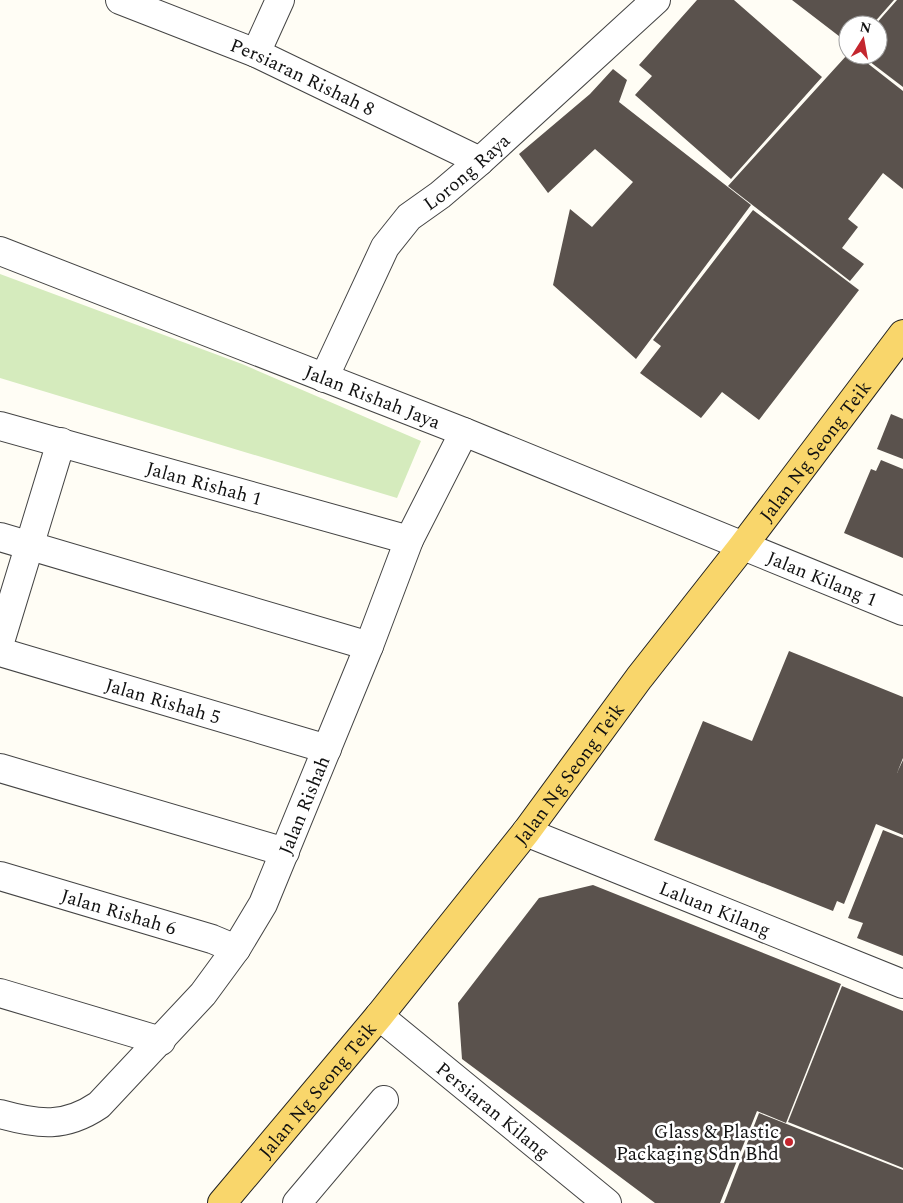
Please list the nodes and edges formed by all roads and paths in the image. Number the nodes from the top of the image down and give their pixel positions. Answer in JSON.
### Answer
{"nodes":[{"id":1,"x":120,"y":0,"type":"edge"},
{"id":2,"x":280,"y":0,"type":"edge"},
{"id":3,"x":656,"y":0,"type":"edge"},
{"id":4,"x":256,"y":53,"type":"junction"},
{"id":5,"x":480,"y":161,"type":"junction"},
{"id":6,"x":0,"y":250,"type":"edge"},
{"id":7,"x":903,"y":334,"type":"edge"},
{"id":8,"x":324,"y":378,"type":"junction"},
{"id":9,"x":0,"y":426,"type":"edge"},
{"id":10,"x":464,"y":432,"type":"junction"},
{"id":11,"x":60,"y":442,"type":"junction"},
{"id":12,"x":0,"y":537,"type":"edge"},
{"id":13,"x":409,"y":540,"type":"junction"},
{"id":14,"x":29,"y":546,"type":"junction"},
{"id":15,"x":742,"y":547,"type":"junction"},
{"id":16,"x":903,"y":611,"type":"edge"},
{"id":17,"x":0,"y":642,"type":"edge"},
{"id":18,"x":369,"y":646,"type":"junction"},
{"id":19,"x":0,"y":652,"type":"edge"},
{"id":20,"x":327,"y":749,"type":"junction"},
{"id":21,"x":0,"y":768,"type":"edge"},
{"id":22,"x":526,"y":832,"type":"junction"},
{"id":23,"x":285,"y":852,"type":"junction"},
{"id":24,"x":0,"y":876,"type":"edge"},
{"id":25,"x":236,"y":949,"type":"junction"},
{"id":26,"x":903,"y":984,"type":"edge"},
{"id":27,"x":0,"y":994,"type":"edge"},
{"id":28,"x":379,"y":1016,"type":"junction"},
{"id":29,"x":161,"y":1041,"type":"junction"},
{"id":30,"x":384,"y":1100,"type":"dead end"},
{"id":31,"x":0,"y":1114,"type":"edge"},
{"id":32,"x":222,"y":1203,"type":"edge"},
{"id":33,"x":296,"y":1203,"type":"edge"},
{"id":34,"x":607,"y":1203,"type":"edge"}],
"edges":[{"from":1,"to":4,"type":"street","name":"Persiaran Rishah 8"},
{"from":2,"to":4,"type":"street"},
{"from":3,"to":5,"type":"street","name":"Lorong Raya"},
{"from":4,"to":5,"type":"street","name":"Persiaran Rishah 8"},
{"from":5,"to":8,"type":"street","name":"Lorong Raya"},
{"from":6,"to":8,"type":"street","name":"Jalan Rishah Jaya"},
{"from":7,"to":15,"type":"main road","name":"Jalan Ng Seong Teik"},
{"from":8,"to":10,"type":"street","name":"Jalan Rishah Jaya"},
{"from":9,"to":11,"type":"street","name":"Jalan Rishah 1"},
{"from":10,"to":13,"type":"street","name":"Jalan Rishah"},
{"from":10,"to":15,"type":"street","name":"Jalan Rishah Jaya"},
{"from":11,"to":13,"type":"street","name":"Jalan Rishah 1"},
{"from":11,"to":14,"type":"street"},
{"from":12,"to":14,"type":"street"},
{"from":13,"to":18,"type":"street","name":"Jalan Rishah"},
{"from":14,"to":17,"type":"street"},
{"from":14,"to":18,"type":"street"},
{"from":15,"to":16,"type":"street","name":"Jalan Kilang 1"},
{"from":15,"to":22,"type":"main road","name":"Jalan Ng Seong Teik"},
{"from":18,"to":20,"type":"street","name":"Jalan Rishah"},
{"from":19,"to":20,"type":"street","name":"Jalan Rishah 5"},
{"from":20,"to":23,"type":"street","name":"Jalan Rishah"},
{"from":21,"to":23,"type":"street"},
{"from":22,"to":26,"type":"street","name":"Laluan Kilang"},
{"from":22,"to":28,"type":"main road","name":"Jalan Ng Seong Teik"},
{"from":23,"to":25,"type":"street","name":"Jalan Rishah"},
{"from":24,"to":25,"type":"street","name":"Jalan Rishah 6"},
{"from":25,"to":29,"type":"street","name":"Jalan Rishah"},
{"from":27,"to":29,"type":"street"},
{"from":28,"to":32,"type":"main road","name":"Jalan Ng Seong Teik"},
{"from":28,"to":34,"type":"street","name":"Persiaran Kilang"},
{"from":29,"to":31,"type":"street","name":"Jalan Rishah"},
{"from":30,"to":33,"type":"street"}]}
